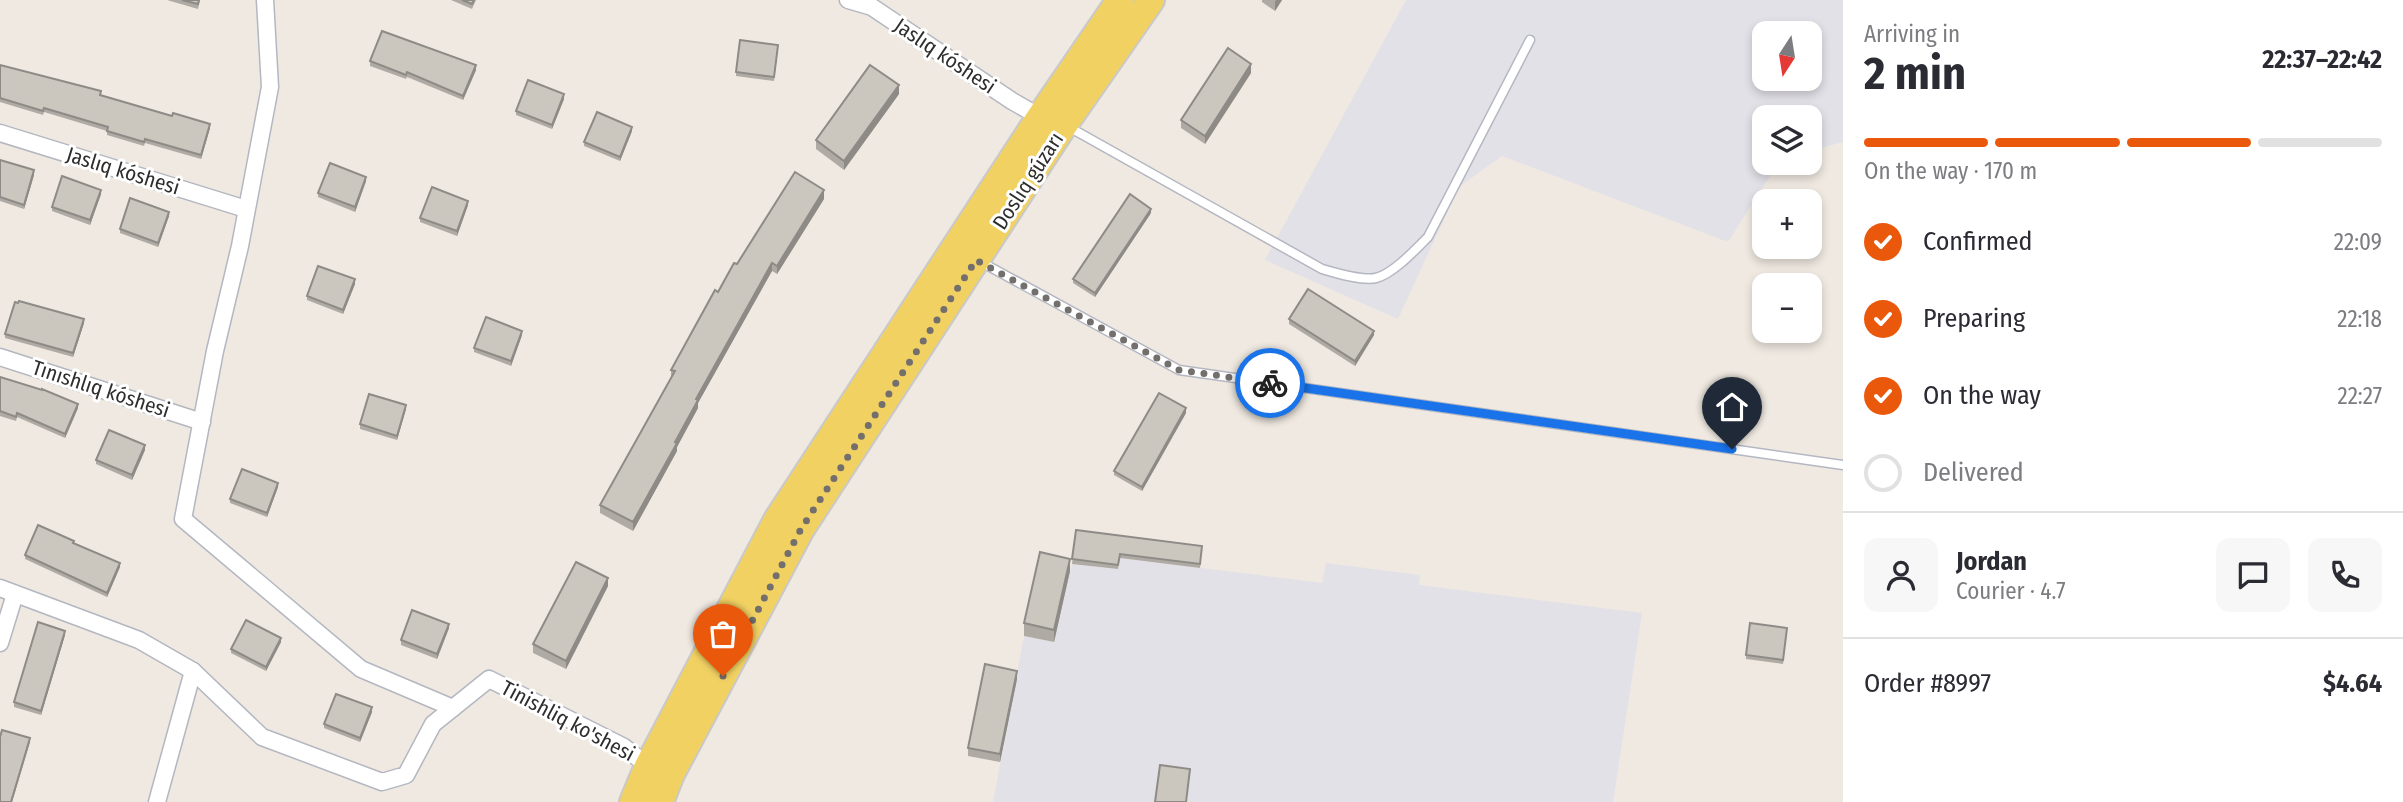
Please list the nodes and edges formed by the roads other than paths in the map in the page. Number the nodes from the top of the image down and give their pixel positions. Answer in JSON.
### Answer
{"nodes":[{"id":1,"x":265,"y":0,"type":"edge"},
{"id":2,"x":848,"y":0,"type":"edge"},
{"id":3,"x":1120,"y":0,"type":"edge"},
{"id":4,"x":1151,"y":0,"type":"edge"},
{"id":5,"x":1530,"y":40,"type":"dead end"},
{"id":6,"x":1052,"y":121,"type":"junction"},
{"id":7,"x":0,"y":133,"type":"edge"},
{"id":8,"x":246,"y":209,"type":"junction"},
{"id":9,"x":976,"y":260,"type":"junction"},
{"id":10,"x":0,"y":357,"type":"edge"},
{"id":11,"x":202,"y":422,"type":"junction"},
{"id":12,"x":1843,"y":465,"type":"edge"},
{"id":13,"x":7,"y":591,"type":"edge"},
{"id":14,"x":0,"y":643,"type":"edge"},
{"id":15,"x":193,"y":671,"type":"junction"},
{"id":16,"x":453,"y":708,"type":"junction"},
{"id":17,"x":648,"y":766,"type":"junction"},
{"id":18,"x":157,"y":802,"type":"edge"},
{"id":19,"x":633,"y":802,"type":"edge"},
{"id":20,"x":660,"y":802,"type":"edge"}],
"edges":[{"from":1,"to":8,"type":"street"},
{"from":2,"to":6,"type":"street","name":"Jaslıq kóshesi"},
{"from":3,"to":6,"type":"main road","name":"Doslıq gúzarı"},
{"from":4,"to":6,"type":"main road","name":"Doslıq gúzarı"},
{"from":5,"to":6,"type":"lane"},
{"from":6,"to":9,"type":"main road","name":"Doslıq gúzarı"},
{"from":6,"to":17,"type":"main road","name":"Doslıq gúzarı"},
{"from":7,"to":8,"type":"street","name":"Jaslıq kóshesi"},
{"from":8,"to":11,"type":"street"},
{"from":9,"to":12,"type":"lane"},
{"from":9,"to":20,"type":"main road","name":"Doslıq gúzarı"},
{"from":10,"to":11,"type":"street","name":"Tınıshlıq kóshesi"},
{"from":11,"to":16,"type":"street"},
{"from":13,"to":14,"type":"street"},
{"from":13,"to":15,"type":"street","name":"Tinishliq ko'shesi"},
{"from":15,"to":16,"type":"street","name":"Tinishliq ko'shesi"},
{"from":15,"to":18,"type":"street"},
{"from":16,"to":17,"type":"street","name":"Tinishliq ko'shesi"},
{"from":17,"to":19,"type":"main road","name":"Doslıq gúzarı"}]}
